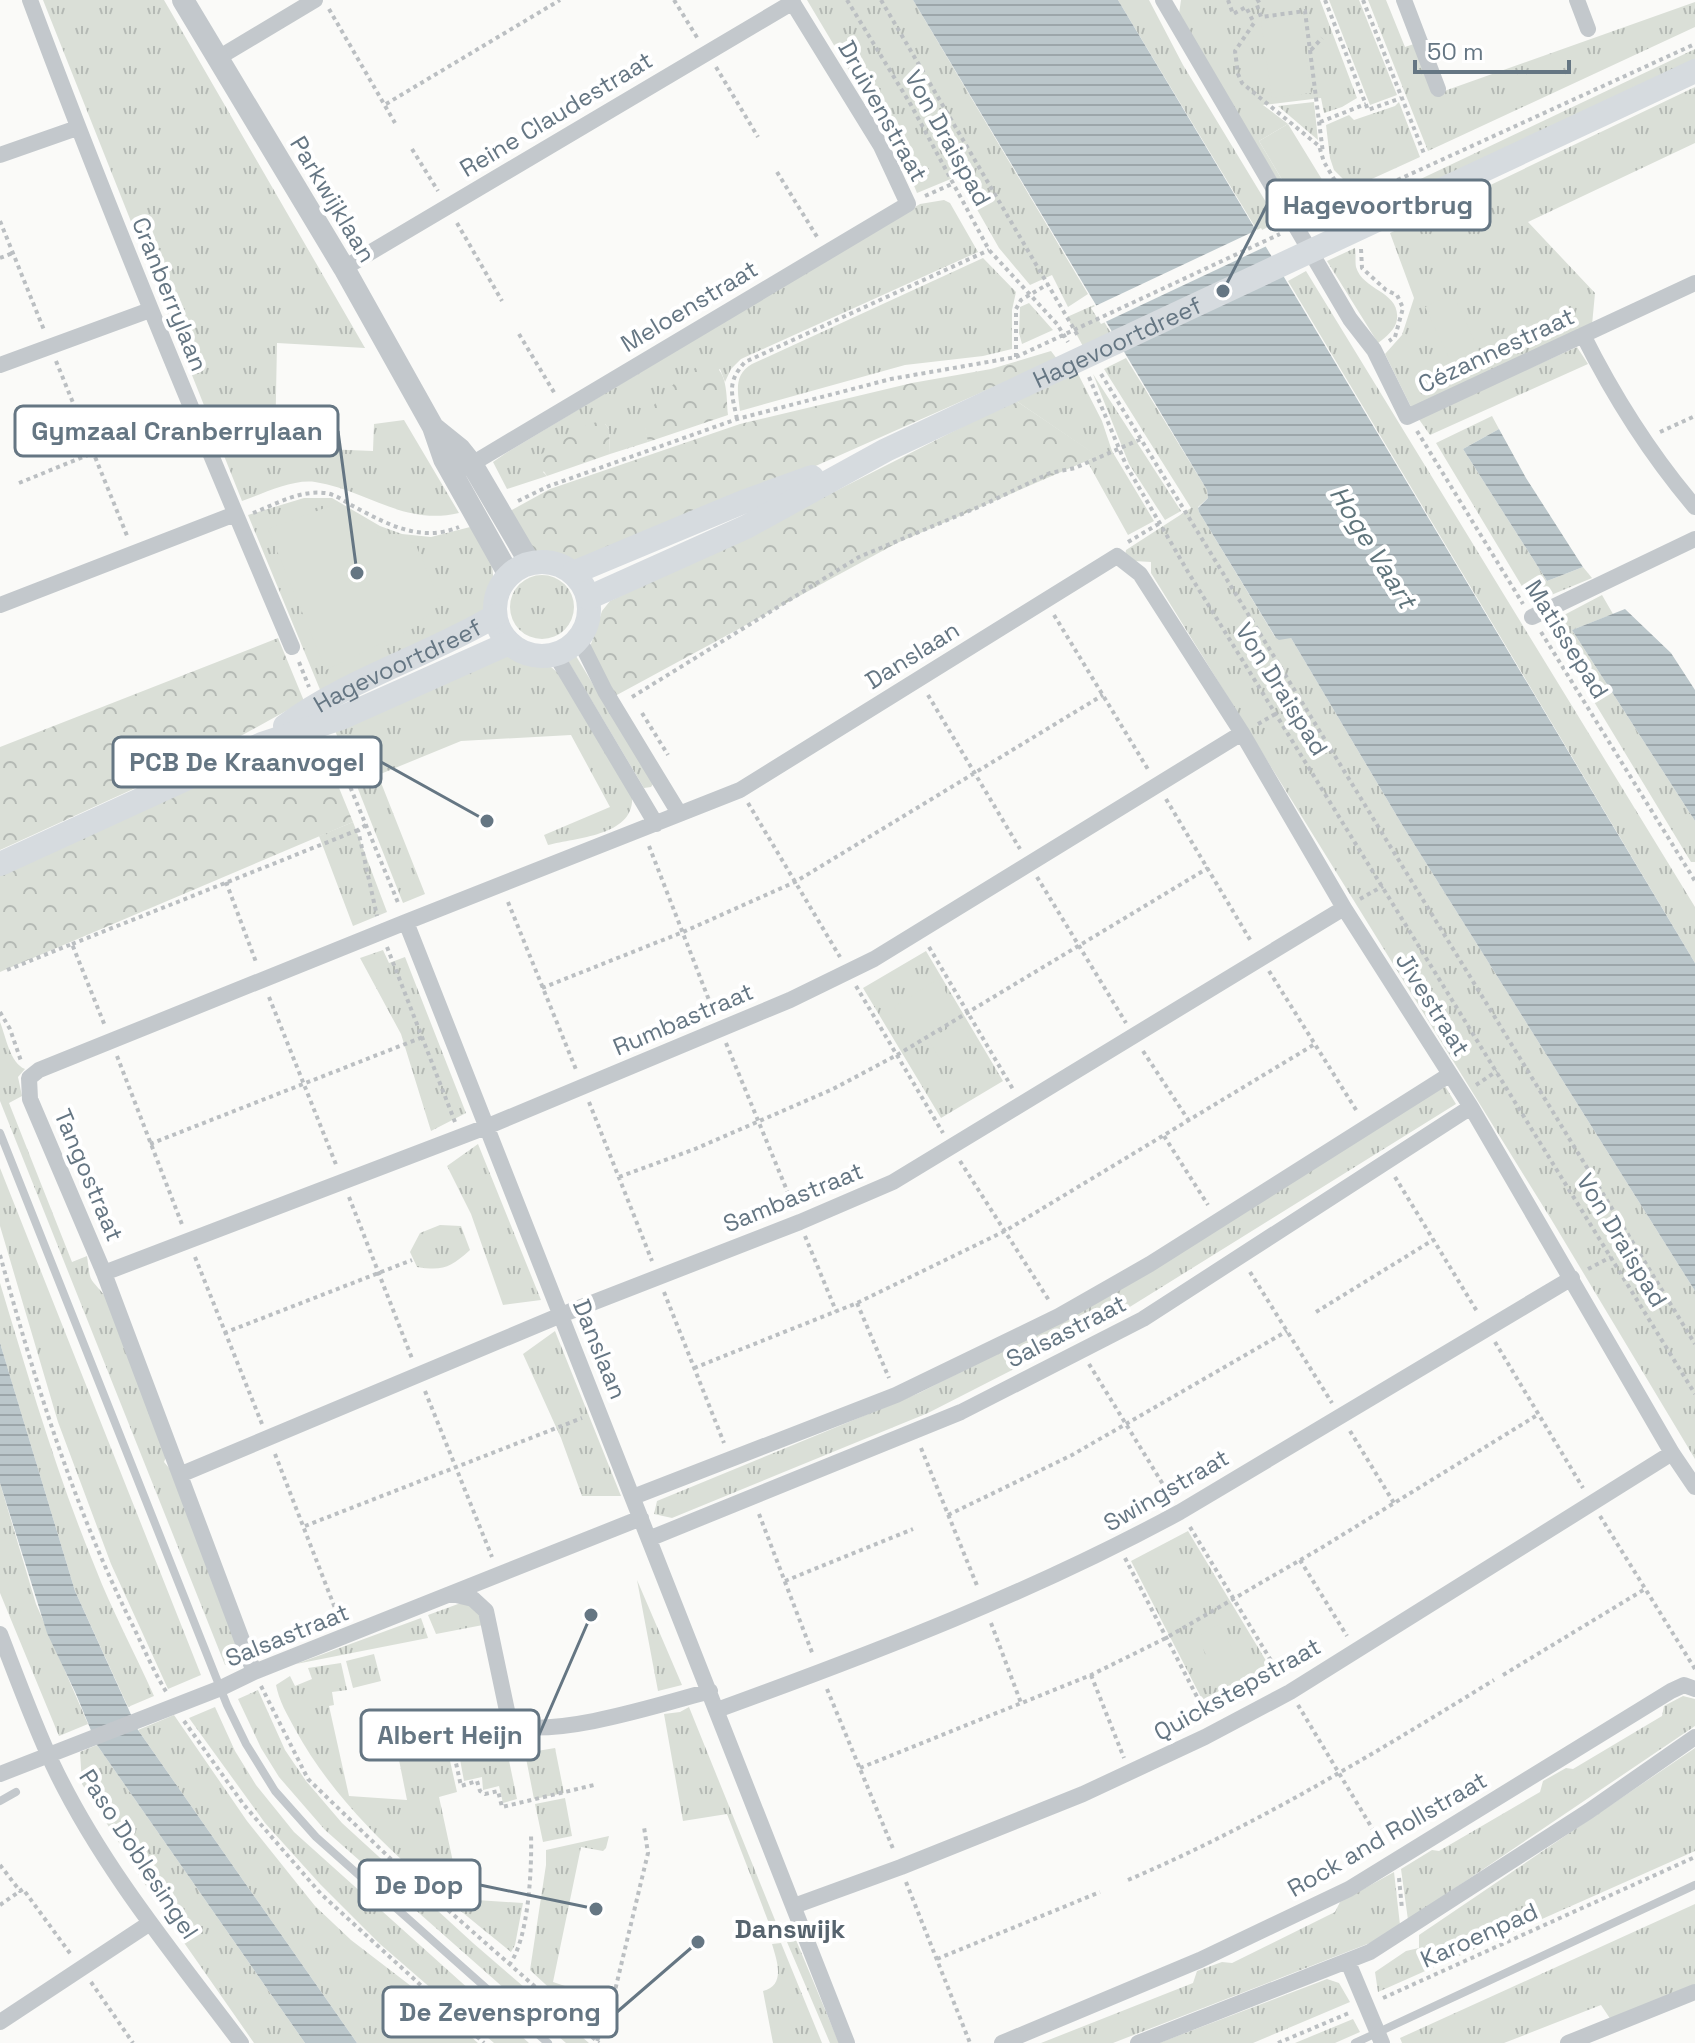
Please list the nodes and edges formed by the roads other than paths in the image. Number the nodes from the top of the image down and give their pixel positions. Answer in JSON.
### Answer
{"nodes":[{"id":1,"x":30,"y":0,"type":"edge"},
{"id":2,"x":183,"y":0,"type":"edge"},
{"id":3,"x":315,"y":0,"type":"edge"},
{"id":4,"x":1163,"y":0,"type":"edge"},
{"id":5,"x":1404,"y":0,"type":"edge"},
{"id":6,"x":1577,"y":0,"type":"edge"},
{"id":7,"x":792,"y":1,"type":"edge"},
{"id":8,"x":1588,"y":29,"type":"dead end"},
{"id":9,"x":218,"y":58,"type":"junction"},
{"id":10,"x":1695,"y":71,"type":"edge"},
{"id":11,"x":1438,"y":89,"type":"dead end"},
{"id":12,"x":77,"y":128,"type":"junction"},
{"id":13,"x":0,"y":155,"type":"edge"},
{"id":14,"x":908,"y":204,"type":"joint"},
{"id":15,"x":344,"y":268,"type":"junction"},
{"id":16,"x":1695,"y":283,"type":"edge"},
{"id":17,"x":150,"y":310,"type":"junction"},
{"id":18,"x":1583,"y":335,"type":"junction"},
{"id":19,"x":0,"y":365,"type":"edge"},
{"id":20,"x":886,"y":450,"type":"junction"},
{"id":21,"x":462,"y":469,"type":"junction"},
{"id":22,"x":1695,"y":507,"type":"edge"},
{"id":23,"x":235,"y":514,"type":"junction"},
{"id":24,"x":1695,"y":539,"type":"edge"},
{"id":25,"x":1117,"y":556,"type":"joint"},
{"id":26,"x":520,"y":569,"type":"junction"},
{"id":27,"x":573,"y":573,"type":"junction"},
{"id":28,"x":588,"y":598,"type":"junction"},
{"id":29,"x":0,"y":605,"type":"edge"},
{"id":30,"x":495,"y":616,"type":"junction"},
{"id":31,"x":1532,"y":617,"type":"road end"},
{"id":32,"x":579,"y":639,"type":"junction"},
{"id":33,"x":509,"y":643,"type":"junction"},
{"id":34,"x":292,"y":647,"type":"dead end"},
{"id":35,"x":555,"y":654,"type":"junction"},
{"id":36,"x":336,"y":707,"type":"junction"},
{"id":37,"x":1242,"y":733,"type":"junction"},
{"id":38,"x":679,"y":813,"type":"junction"},
{"id":39,"x":649,"y":827,"type":"junction"},
{"id":40,"x":0,"y":864,"type":"edge"},
{"id":41,"x":1344,"y":908,"type":"junction"},
{"id":42,"x":406,"y":922,"type":"junction"},
{"id":43,"x":1449,"y":1075,"type":"junction"},
{"id":44,"x":1466,"y":1100,"type":"junction"},
{"id":45,"x":486,"y":1127,"type":"junction"},
{"id":46,"x":0,"y":1133,"type":"edge"},
{"id":47,"x":104,"y":1273,"type":"junction"},
{"id":48,"x":1572,"y":1278,"type":"junction"},
{"id":49,"x":561,"y":1315,"type":"junction"},
{"id":50,"x":1672,"y":1453,"type":"junction"},
{"id":51,"x":182,"y":1474,"type":"junction"},
{"id":52,"x":1695,"y":1487,"type":"edge"},
{"id":53,"x":633,"y":1497,"type":"junction"},
{"id":54,"x":641,"y":1518,"type":"junction"},
{"id":55,"x":651,"y":1538,"type":"junction"},
{"id":56,"x":480,"y":1583,"type":"junction"},
{"id":57,"x":452,"y":1594,"type":"junction"},
{"id":58,"x":486,"y":1611,"type":"junction"},
{"id":59,"x":0,"y":1634,"type":"edge"},
{"id":60,"x":254,"y":1672,"type":"junction"},
{"id":61,"x":221,"y":1688,"type":"junction"},
{"id":62,"x":1695,"y":1689,"type":"edge"},
{"id":63,"x":710,"y":1691,"type":"junction"},
{"id":64,"x":717,"y":1710,"type":"junction"},
{"id":65,"x":1695,"y":1737,"type":"edge"},
{"id":66,"x":49,"y":1755,"type":"junction"},
{"id":67,"x":0,"y":1774,"type":"edge"},
{"id":68,"x":16,"y":1792,"type":"dead end"},
{"id":69,"x":0,"y":1801,"type":"edge"},
{"id":70,"x":1695,"y":1885,"type":"edge"},
{"id":71,"x":794,"y":1906,"type":"junction"},
{"id":72,"x":150,"y":1923,"type":"junction"},
{"id":73,"x":1348,"y":1962,"type":"junction"},
{"id":74,"x":1695,"y":1992,"type":"edge"},
{"id":75,"x":0,"y":2022,"type":"edge"},
{"id":76,"x":1380,"y":2038,"type":"edge"},
{"id":77,"x":241,"y":2043,"type":"edge"},
{"id":78,"x":548,"y":2043,"type":"edge"},
{"id":79,"x":847,"y":2043,"type":"edge"},
{"id":80,"x":1002,"y":2043,"type":"edge"},
{"id":81,"x":1138,"y":2043,"type":"edge"},
{"id":82,"x":1355,"y":2043,"type":"edge"},
{"id":83,"x":1568,"y":2043,"type":"edge"}],
"edges":[{"from":1,"to":12,"type":"street","name":"Cranberrylaan"},
{"from":2,"to":9,"type":"street","name":"Parkwijklaan"},
{"from":3,"to":9,"type":"street"},
{"from":4,"to":18,"type":"street","name":"Cézannestraat"},
{"from":5,"to":11,"type":"street"},
{"from":6,"to":8,"type":"street"},
{"from":7,"to":14,"type":"street","name":"Druivenstraat"},
{"from":7,"to":15,"type":"street","name":"Reine Claudestraat"},
{"from":9,"to":15,"type":"street","name":"Parkwijklaan"},
{"from":10,"to":20,"type":"main road","name":"Hagevoortdreef"},
{"from":12,"to":13,"type":"street"},
{"from":12,"to":17,"type":"street","name":"Cranberrylaan"},
{"from":14,"to":21,"type":"street","name":"Meloenstraat"},
{"from":15,"to":21,"type":"street","name":"Parkwijklaan"},
{"from":16,"to":18,"type":"street","name":"Cézannestraat"},
{"from":17,"to":19,"type":"street"},
{"from":17,"to":23,"type":"street","name":"Cranberrylaan"},
{"from":18,"to":22,"type":"street"},
{"from":20,"to":27,"type":"main road","name":"Hagevoortdreef"},
{"from":20,"to":28,"type":"main road","name":"Hagevoortdreef"},
{"from":21,"to":26,"type":"street","name":"Parkwijklaan"},
{"from":21,"to":26,"type":"street","name":"Parkwijklaan"},
{"from":23,"to":29,"type":"street"},
{"from":23,"to":34,"type":"street","name":"Cranberrylaan"},
{"from":24,"to":31,"type":"street"},
{"from":25,"to":37,"type":"street","name":"Jivestraat"},
{"from":25,"to":38,"type":"street","name":"Danslaan"},
{"from":26,"to":27,"type":"main road"},
{"from":26,"to":30,"type":"main road"},
{"from":27,"to":28,"type":"main road"},
{"from":28,"to":32,"type":"main road"},
{"from":30,"to":33,"type":"main road"},
{"from":30,"to":36,"type":"main road","name":"Hagevoortdreef"},
{"from":32,"to":35,"type":"main road"},
{"from":32,"to":38,"type":"street"},
{"from":33,"to":35,"type":"main road"},
{"from":33,"to":36,"type":"main road","name":"Hagevoortdreef"},
{"from":35,"to":39,"type":"street"},
{"from":36,"to":40,"type":"main road","name":"Hagevoortdreef"},
{"from":37,"to":41,"type":"street","name":"Jivestraat"},
{"from":37,"to":45,"type":"street","name":"Rumbastraat"},
{"from":38,"to":39,"type":"street","name":"Danslaan"},
{"from":39,"to":42,"type":"street","name":"Danslaan"},
{"from":41,"to":43,"type":"street","name":"Jivestraat"},
{"from":41,"to":49,"type":"street","name":"Sambastraat"},
{"from":42,"to":45,"type":"street","name":"Danslaan"},
{"from":42,"to":47,"type":"street","name":"Tangostraat"},
{"from":43,"to":44,"type":"street","name":"Jivestraat"},
{"from":43,"to":53,"type":"street","name":"Salsastraat"},
{"from":44,"to":48,"type":"street","name":"Jivestraat"},
{"from":44,"to":55,"type":"street","name":"Salsastraat"},
{"from":45,"to":47,"type":"street","name":"Rumbastraat"},
{"from":45,"to":49,"type":"street","name":"Danslaan"},
{"from":46,"to":61,"type":"lane"},
{"from":47,"to":51,"type":"street","name":"Tangostraat"},
{"from":48,"to":50,"type":"street","name":"Jivestraat"},
{"from":48,"to":64,"type":"street","name":"Swingstraat"},
{"from":49,"to":51,"type":"street","name":"Sambastraat"},
{"from":49,"to":53,"type":"street","name":"Danslaan"},
{"from":50,"to":52,"type":"street","name":"Jivestraat"},
{"from":50,"to":71,"type":"street","name":"Quickstepstraat"},
{"from":51,"to":60,"type":"street","name":"Tangostraat"},
{"from":53,"to":54,"type":"street","name":"Danslaan"},
{"from":54,"to":55,"type":"street","name":"Danslaan"},
{"from":54,"to":56,"type":"street","name":"Salsastraat"},
{"from":55,"to":63,"type":"street","name":"Danslaan"},
{"from":56,"to":57,"type":"street","name":"Salsastraat"},
{"from":56,"to":58,"type":"street"},
{"from":57,"to":58,"type":"street"},
{"from":57,"to":60,"type":"street","name":"Salsastraat"},
{"from":58,"to":63,"type":"street"},
{"from":59,"to":66,"type":"street","name":"Paso Doblesingel"},
{"from":60,"to":61,"type":"street","name":"Salsastraat"},
{"from":61,"to":66,"type":"street","name":"Salsastraat"},
{"from":61,"to":78,"type":"lane"},
{"from":62,"to":80,"type":"street","name":"Rock and Rollstraat"},
{"from":63,"to":64,"type":"street","name":"Danslaan"},
{"from":64,"to":71,"type":"street","name":"Danslaan"},
{"from":65,"to":73,"type":"street"},
{"from":66,"to":67,"type":"street"},
{"from":66,"to":72,"type":"street","name":"Paso Doblesingel"},
{"from":68,"to":69,"type":"lane"},
{"from":70,"to":76,"type":"lane"},
{"from":71,"to":79,"type":"street","name":"Danslaan"},
{"from":72,"to":75,"type":"street"},
{"from":72,"to":77,"type":"street","name":"Paso Doblesingel"},
{"from":73,"to":76,"type":"street"},
{"from":73,"to":81,"type":"street"},
{"from":74,"to":83,"type":"street"},
{"from":76,"to":82,"type":"lane"}]}
